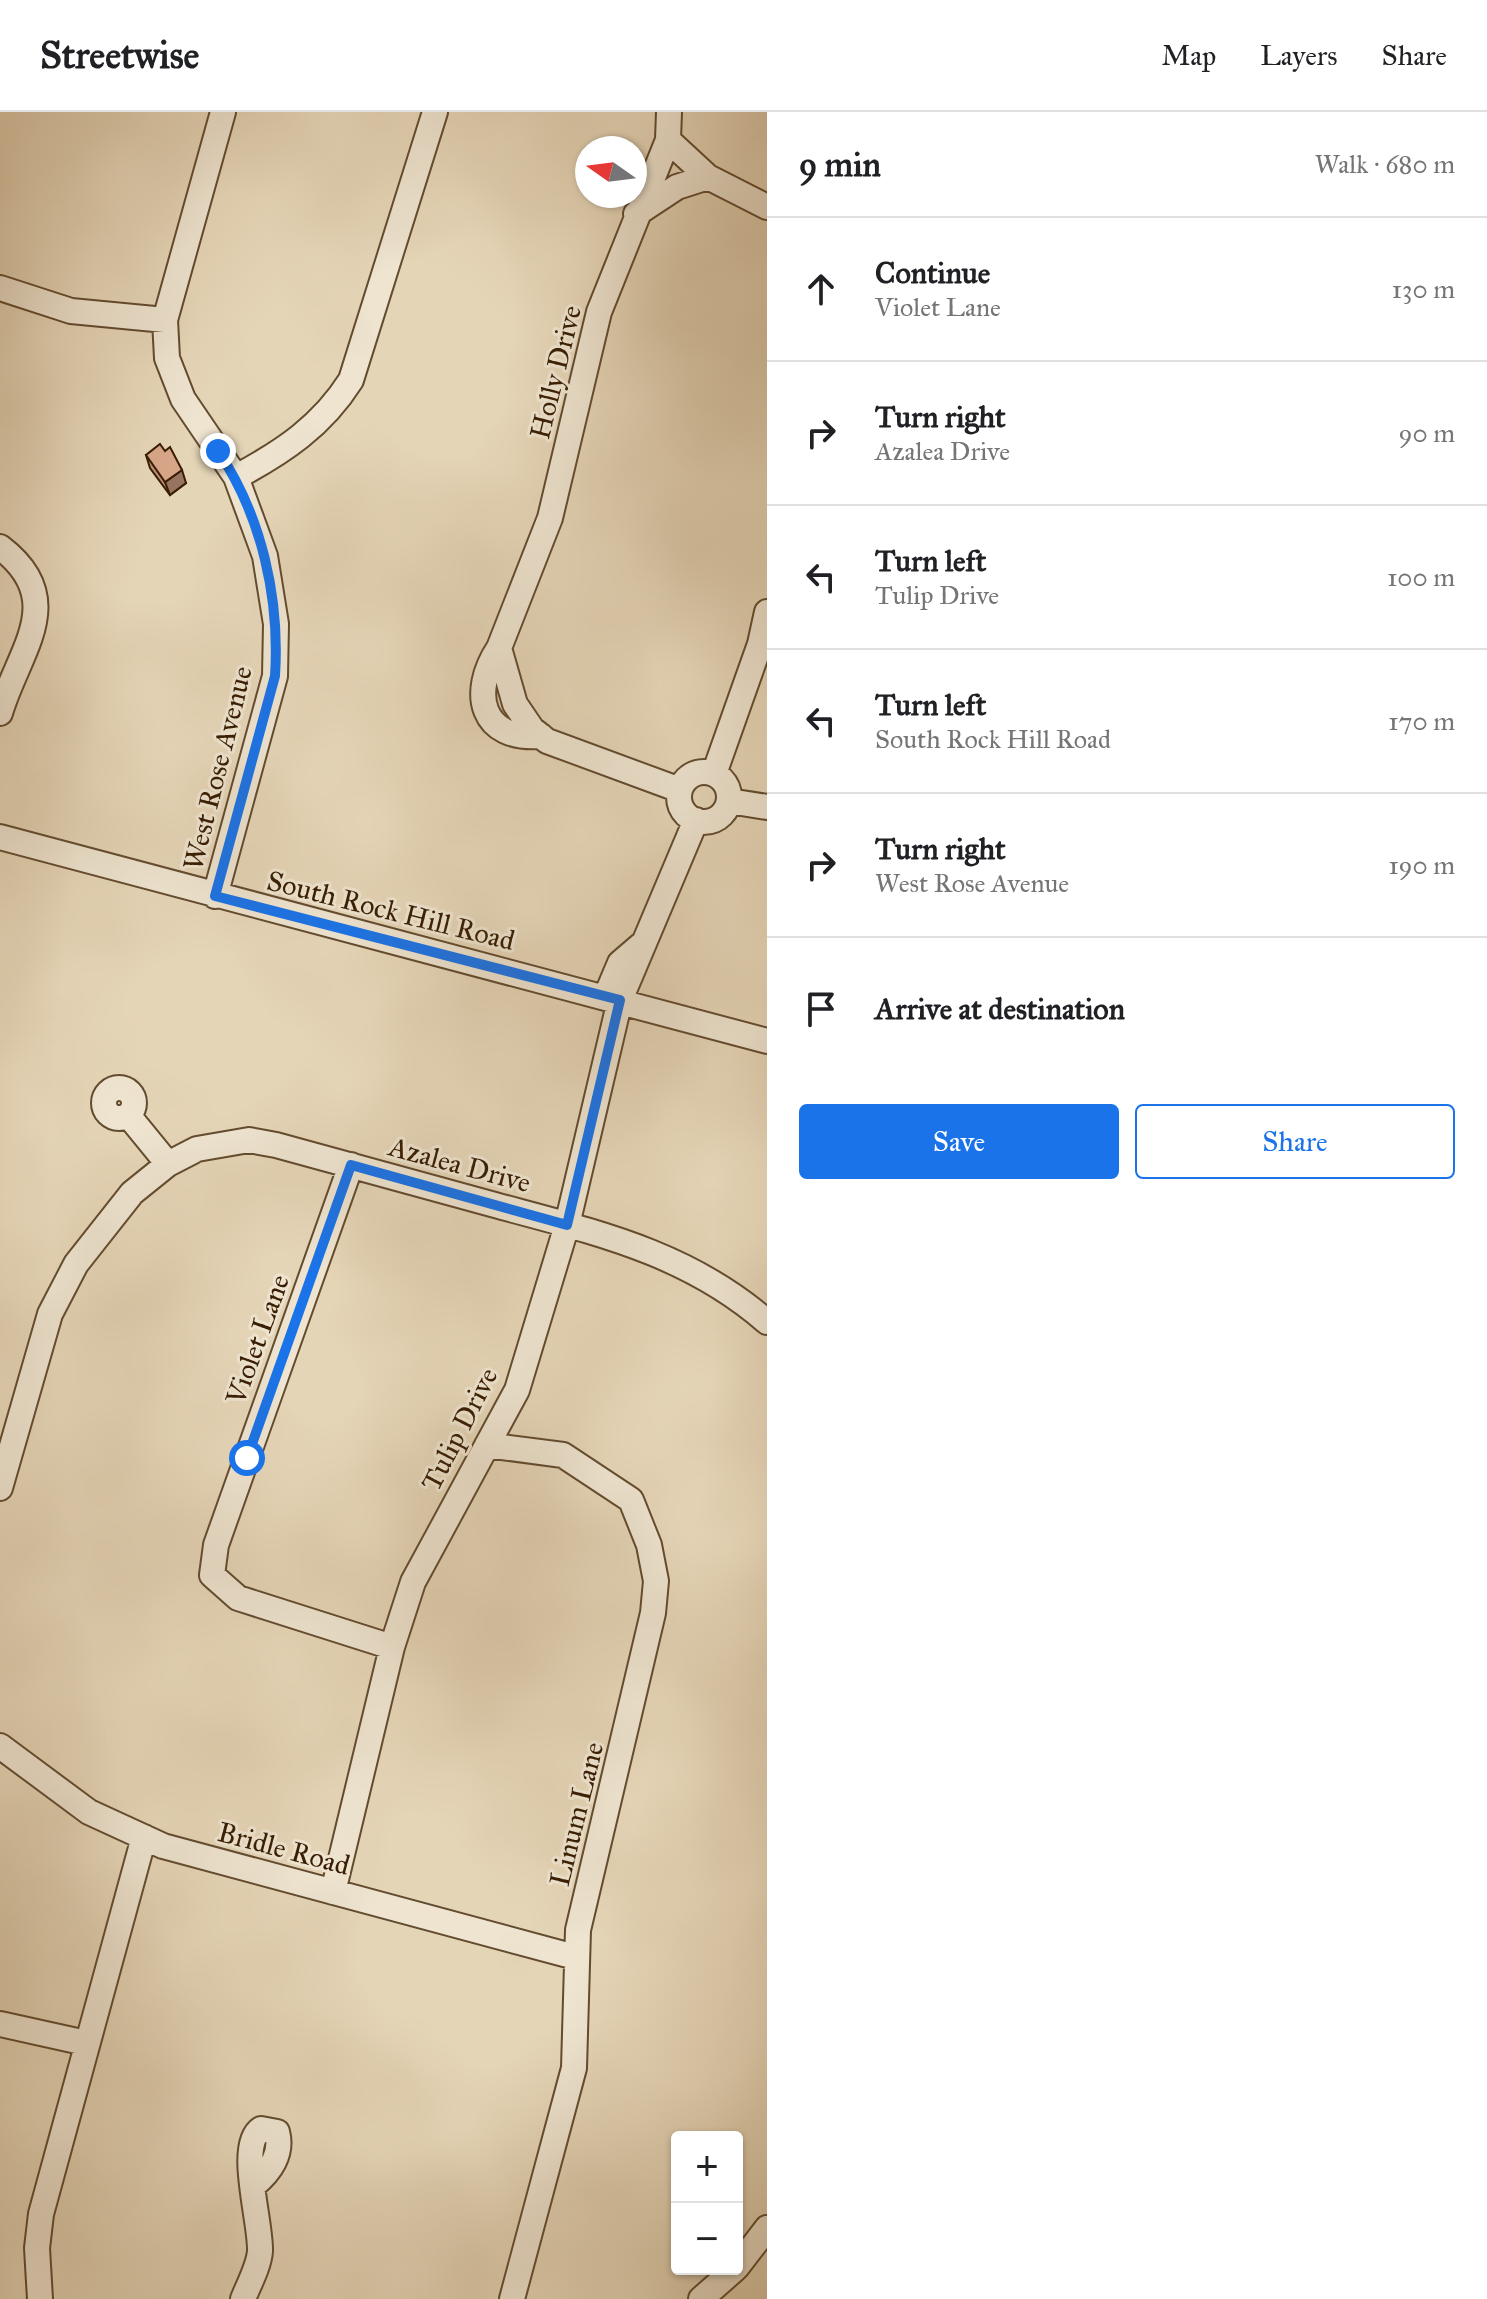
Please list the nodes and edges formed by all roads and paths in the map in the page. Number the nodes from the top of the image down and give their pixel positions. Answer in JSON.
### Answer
{"nodes":[{"id":1,"x":223,"y":112,"type":"edge"},
{"id":2,"x":435,"y":112,"type":"edge"},
{"id":3,"x":669,"y":112,"type":"edge"},
{"id":4,"x":668,"y":140,"type":"junction"},
{"id":5,"x":708,"y":177,"type":"junction"},
{"id":6,"x":767,"y":207,"type":"edge"},
{"id":7,"x":636,"y":214,"type":"junction"},
{"id":8,"x":0,"y":288,"type":"edge"},
{"id":9,"x":165,"y":320,"type":"junction"},
{"id":10,"x":236,"y":477,"type":"junction"},
{"id":11,"x":0,"y":547,"type":"edge"},
{"id":12,"x":767,"y":612,"type":"edge"},
{"id":13,"x":0,"y":713,"type":"edge"},
{"id":14,"x":714,"y":774,"type":"junction"},
{"id":15,"x":680,"y":790,"type":"junction"},
{"id":16,"x":729,"y":801,"type":"junction"},
{"id":17,"x":767,"y":807,"type":"edge"},
{"id":18,"x":696,"y":820,"type":"junction"},
{"id":19,"x":0,"y":837,"type":"edge"},
{"id":20,"x":215,"y":896,"type":"junction"},
{"id":21,"x":613,"y":998,"type":"junction"},
{"id":22,"x":767,"y":1041,"type":"edge"},
{"id":23,"x":128,"y":1115,"type":"dead end"},
{"id":24,"x":168,"y":1164,"type":"junction"},
{"id":25,"x":351,"y":1165,"type":"junction"},
{"id":26,"x":567,"y":1225,"type":"junction"},
{"id":27,"x":767,"y":1322,"type":"edge"},
{"id":28,"x":487,"y":1445,"type":"junction"},
{"id":29,"x":0,"y":1488,"type":"edge"},
{"id":30,"x":392,"y":1647,"type":"junction"},
{"id":31,"x":0,"y":1746,"type":"edge"},
{"id":32,"x":144,"y":1837,"type":"junction"},
{"id":33,"x":333,"y":1892,"type":"junction"},
{"id":34,"x":575,"y":1957,"type":"junction"},
{"id":35,"x":0,"y":2024,"type":"edge"},
{"id":36,"x":86,"y":2043,"type":"junction"},
{"id":37,"x":254,"y":2185,"type":"dead end"},
{"id":38,"x":767,"y":2228,"type":"edge"},
{"id":39,"x":743,"y":2259,"type":"edge"},
{"id":40,"x":728,"y":2275,"type":"edge"},
{"id":41,"x":40,"y":2299,"type":"edge"},
{"id":42,"x":243,"y":2299,"type":"edge"},
{"id":43,"x":512,"y":2299,"type":"edge"},
{"id":44,"x":701,"y":2299,"type":"edge"}],
"edges":[{"from":1,"to":9,"type":"street","name":"West Rose Avenue"},
{"from":2,"to":10,"type":"street"},
{"from":3,"to":4,"type":"street","name":"Holly Drive"},
{"from":4,"to":5,"type":"street"},
{"from":4,"to":7,"type":"street","name":"Holly Drive"},
{"from":5,"to":6,"type":"street"},
{"from":5,"to":7,"type":"street"},
{"from":7,"to":15,"type":"street","name":"Holly Drive"},
{"from":8,"to":9,"type":"street"},
{"from":9,"to":10,"type":"street","name":"West Rose Avenue"},
{"from":10,"to":20,"type":"street","name":"West Rose Avenue"},
{"from":11,"to":13,"type":"street"},
{"from":12,"to":14,"type":"street"},
{"from":14,"to":15,"type":"street"},
{"from":14,"to":16,"type":"street"},
{"from":15,"to":18,"type":"street"},
{"from":16,"to":17,"type":"street"},
{"from":16,"to":18,"type":"street"},
{"from":18,"to":21,"type":"street","name":"Tulip Drive"},
{"from":19,"to":20,"type":"street","name":"South Rock Hill Road"},
{"from":20,"to":21,"type":"street","name":"South Rock Hill Road"},
{"from":21,"to":22,"type":"street","name":"South Rock Hill Road"},
{"from":21,"to":26,"type":"street","name":"Tulip Drive"},
{"from":23,"to":24,"type":"street"},
{"from":24,"to":25,"type":"street","name":"Azalea Drive"},
{"from":24,"to":29,"type":"street","name":"Azalea Drive"},
{"from":25,"to":26,"type":"street","name":"Azalea Drive"},
{"from":25,"to":30,"type":"street","name":"Violet Lane"},
{"from":26,"to":27,"type":"street","name":"Azalea Drive"},
{"from":26,"to":28,"type":"street","name":"Tulip Drive"},
{"from":28,"to":30,"type":"street","name":"Tulip Drive"},
{"from":28,"to":34,"type":"street","name":"Linum Lane"},
{"from":30,"to":33,"type":"street","name":"Tulip Drive"},
{"from":31,"to":32,"type":"street","name":"Bridle Road"},
{"from":32,"to":33,"type":"street","name":"Bridle Road"},
{"from":32,"to":36,"type":"street"},
{"from":33,"to":34,"type":"street","name":"Bridle Road"},
{"from":34,"to":43,"type":"street","name":"Linum Lane"},
{"from":35,"to":36,"type":"street"},
{"from":36,"to":41,"type":"street"},
{"from":37,"to":42,"type":"street"},
{"from":38,"to":39,"type":"street"},
{"from":40,"to":44,"type":"street"}]}
